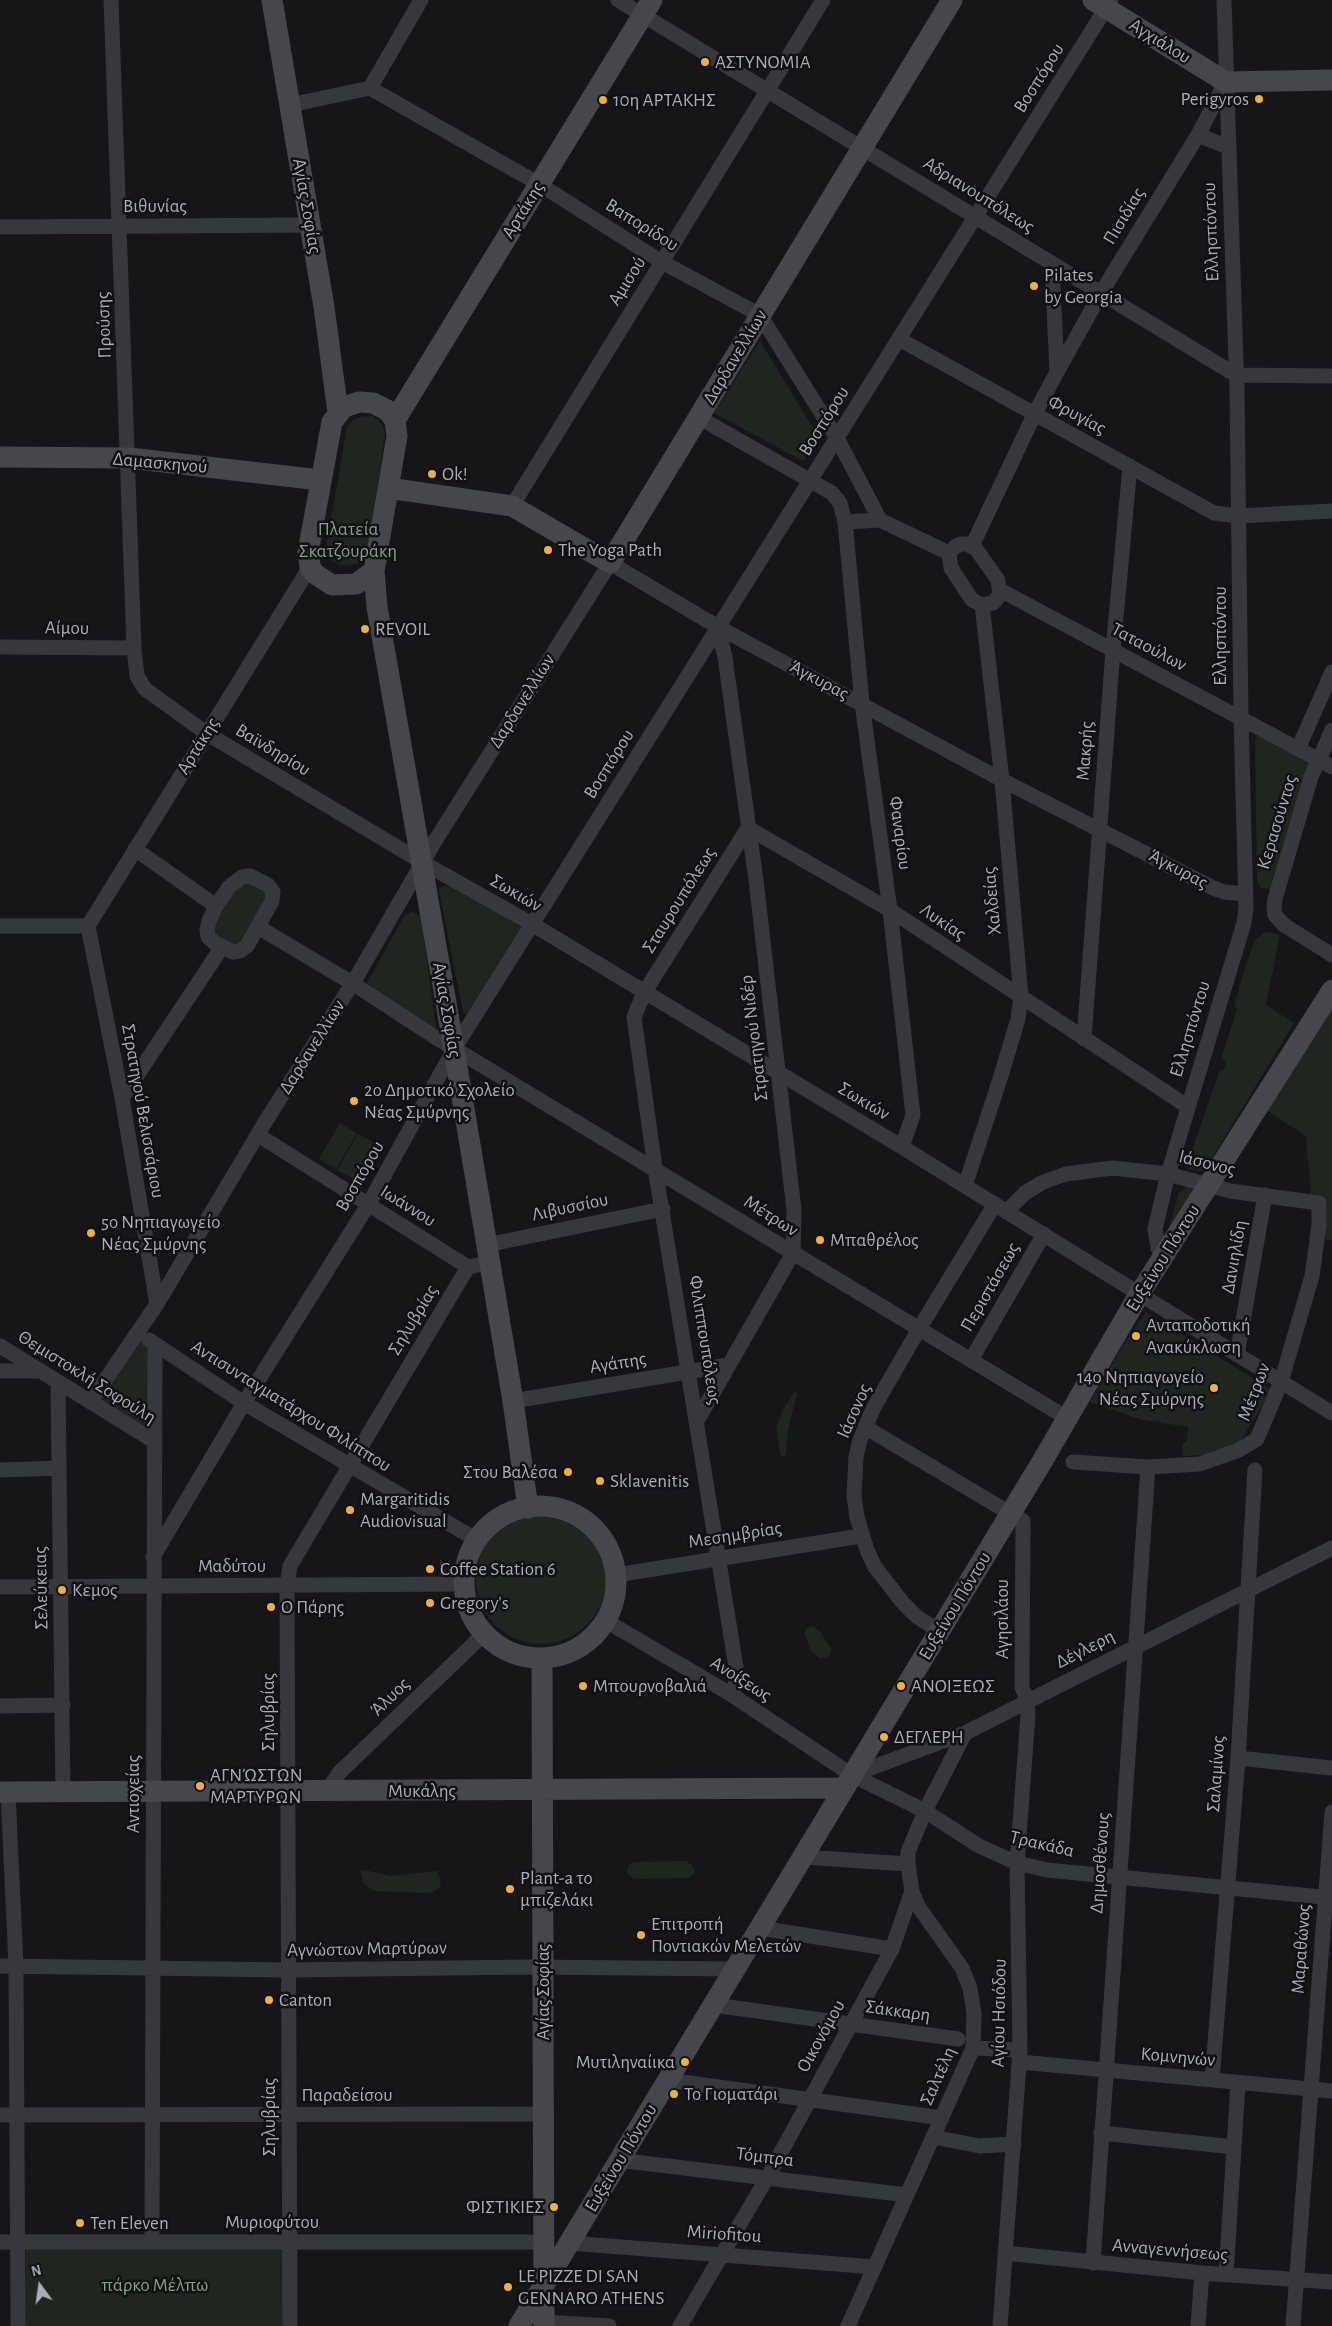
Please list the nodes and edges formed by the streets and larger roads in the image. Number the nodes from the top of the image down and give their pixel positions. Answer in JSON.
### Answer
{"nodes":[{"id":1,"x":111,"y":0,"type":"edge"},
{"id":2,"x":272,"y":0,"type":"edge"},
{"id":3,"x":421,"y":0,"type":"edge"},
{"id":4,"x":618,"y":0,"type":"edge"},
{"id":5,"x":823,"y":0,"type":"edge"},
{"id":6,"x":952,"y":0,"type":"edge"},
{"id":7,"x":1224,"y":0,"type":"edge"},
{"id":8,"x":1104,"y":3,"type":"edge"},
{"id":9,"x":647,"y":8,"type":"edge"},
{"id":10,"x":1332,"y":80,"type":"edge"},
{"id":11,"x":1226,"y":82,"type":"junction"},
{"id":12,"x":370,"y":88,"type":"junction"},
{"id":13,"x":768,"y":90,"type":"junction"},
{"id":14,"x":290,"y":104,"type":"junction"},
{"id":15,"x":1198,"y":135,"type":"junction"},
{"id":16,"x":862,"y":147,"type":"junction"},
{"id":17,"x":1228,"y":147,"type":"junction"},
{"id":18,"x":539,"y":184,"type":"junction"},
{"id":19,"x":976,"y":216,"type":"junction"},
{"id":20,"x":310,"y":225,"type":"junction"},
{"id":21,"x":0,"y":226,"type":"edge"},
{"id":22,"x":120,"y":226,"type":"junction"},
{"id":23,"x":662,"y":262,"type":"junction"},
{"id":24,"x":1052,"y":264,"type":"junction"},
{"id":25,"x":1102,"y":293,"type":"junction"},
{"id":26,"x":760,"y":315,"type":"junction"},
{"id":27,"x":899,"y":339,"type":"junction"},
{"id":28,"x":1057,"y":372,"type":"junction"},
{"id":29,"x":1236,"y":375,"type":"junction"},
{"id":30,"x":1332,"y":376,"type":"edge"},
{"id":31,"x":338,"y":413,"type":"junction"},
{"id":32,"x":1034,"y":415,"type":"junction"},
{"id":33,"x":698,"y":417,"type":"junction"},
{"id":34,"x":395,"y":420,"type":"junction"},
{"id":35,"x":837,"y":438,"type":"junction"},
{"id":36,"x":0,"y":457,"type":"edge"},
{"id":37,"x":129,"y":458,"type":"junction"},
{"id":38,"x":1130,"y":466,"type":"junction"},
{"id":39,"x":320,"y":480,"type":"junction"},
{"id":40,"x":810,"y":481,"type":"junction"},
{"id":41,"x":388,"y":488,"type":"junction"},
{"id":42,"x":512,"y":506,"type":"junction"},
{"id":43,"x":1332,"y":511,"type":"edge"},
{"id":44,"x":1239,"y":516,"type":"junction"},
{"id":45,"x":880,"y":520,"type":"junction"},
{"id":46,"x":845,"y":522,"type":"junction"},
{"id":47,"x":972,"y":546,"type":"junction"},
{"id":48,"x":949,"y":553,"type":"junction"},
{"id":49,"x":610,"y":563,"type":"junction"},
{"id":50,"x":310,"y":566,"type":"junction"},
{"id":51,"x":374,"y":571,"type":"junction"},
{"id":52,"x":1000,"y":590,"type":"junction"},
{"id":53,"x":982,"y":605,"type":"junction"},
{"id":54,"x":718,"y":627,"type":"junction"},
{"id":55,"x":0,"y":647,"type":"edge"},
{"id":56,"x":134,"y":648,"type":"junction"},
{"id":57,"x":1113,"y":650,"type":"junction"},
{"id":58,"x":1332,"y":672,"type":"edge"},
{"id":59,"x":862,"y":703,"type":"junction"},
{"id":60,"x":1241,"y":718,"type":"junction"},
{"id":61,"x":1332,"y":730,"type":"edge"},
{"id":62,"x":206,"y":733,"type":"junction"},
{"id":63,"x":1298,"y":749,"type":"junction"},
{"id":64,"x":1318,"y":759,"type":"junction"},
{"id":65,"x":1332,"y":767,"type":"edge"},
{"id":66,"x":1002,"y":780,"type":"junction"},
{"id":67,"x":748,"y":828,"type":"junction"},
{"id":68,"x":1099,"y":828,"type":"junction"},
{"id":69,"x":135,"y":849,"type":"junction"},
{"id":70,"x":422,"y":862,"type":"junction"},
{"id":71,"x":1246,"y":894,"type":"junction"},
{"id":72,"x":216,"y":906,"type":"junction"},
{"id":73,"x":890,"y":910,"type":"junction"},
{"id":74,"x":532,"y":924,"type":"junction"},
{"id":75,"x":0,"y":926,"type":"edge"},
{"id":76,"x":88,"y":926,"type":"junction"},
{"id":77,"x":258,"y":927,"type":"junction"},
{"id":78,"x":222,"y":947,"type":"junction"},
{"id":79,"x":1332,"y":955,"type":"edge"},
{"id":80,"x":352,"y":983,"type":"junction"},
{"id":81,"x":1332,"y":990,"type":"edge"},
{"id":82,"x":644,"y":993,"type":"junction"},
{"id":83,"x":1021,"y":997,"type":"junction"},
{"id":84,"x":1084,"y":1039,"type":"junction"},
{"id":85,"x":454,"y":1049,"type":"junction"},
{"id":86,"x":778,"y":1073,"type":"junction"},
{"id":87,"x":122,"y":1098,"type":"junction"},
{"id":88,"x":1187,"y":1106,"type":"junction"},
{"id":89,"x":258,"y":1135,"type":"junction"},
{"id":90,"x":902,"y":1147,"type":"junction"},
{"id":91,"x":655,"y":1168,"type":"junction"},
{"id":92,"x":1168,"y":1174,"type":"junction"},
{"id":93,"x":1209,"y":1185,"type":"junction"},
{"id":94,"x":965,"y":1186,"type":"junction"},
{"id":95,"x":1265,"y":1195,"type":"junction"},
{"id":96,"x":1319,"y":1203,"type":"joint"},
{"id":97,"x":368,"y":1205,"type":"junction"},
{"id":98,"x":1001,"y":1208,"type":"junction"},
{"id":99,"x":663,"y":1209,"type":"junction"},
{"id":100,"x":1044,"y":1234,"type":"junction"},
{"id":101,"x":793,"y":1253,"type":"junction"},
{"id":102,"x":487,"y":1254,"type":"junction"},
{"id":103,"x":1164,"y":1257,"type":"junction"},
{"id":104,"x":468,"y":1267,"type":"junction"},
{"id":105,"x":1140,"y":1293,"type":"junction"},
{"id":106,"x":157,"y":1304,"type":"junction"},
{"id":107,"x":918,"y":1329,"type":"junction"},
{"id":108,"x":138,"y":1332,"type":"junction"},
{"id":109,"x":155,"y":1345,"type":"junction"},
{"id":110,"x":0,"y":1346,"type":"edge"},
{"id":111,"x":1237,"y":1355,"type":"junction"},
{"id":112,"x":971,"y":1360,"type":"junction"},
{"id":113,"x":729,"y":1364,"type":"junction"},
{"id":114,"x":0,"y":1371,"type":"edge"},
{"id":115,"x":38,"y":1371,"type":"junction"},
{"id":116,"x":690,"y":1372,"type":"junction"},
{"id":117,"x":1281,"y":1382,"type":"junction"},
{"id":118,"x":58,"y":1383,"type":"junction"},
{"id":119,"x":91,"y":1401,"type":"junction"},
{"id":120,"x":513,"y":1401,"type":"junction"},
{"id":121,"x":244,"y":1403,"type":"junction"},
{"id":122,"x":1332,"y":1412,"type":"edge"},
{"id":123,"x":1067,"y":1418,"type":"junction"},
{"id":124,"x":697,"y":1421,"type":"junction"},
{"id":125,"x":865,"y":1427,"type":"junction"},
{"id":126,"x":154,"y":1441,"type":"junction"},
{"id":127,"x":1073,"y":1462,"type":"dead end"},
{"id":128,"x":348,"y":1466,"type":"junction"},
{"id":129,"x":1148,"y":1467,"type":"junction"},
{"id":130,"x":59,"y":1468,"type":"junction"},
{"id":131,"x":0,"y":1470,"type":"edge"},
{"id":132,"x":1255,"y":1470,"type":"dead end"},
{"id":133,"x":528,"y":1508,"type":"junction"},
{"id":134,"x":1010,"y":1514,"type":"junction"},
{"id":135,"x":861,"y":1536,"type":"junction"},
{"id":136,"x":477,"y":1540,"type":"junction"},
{"id":137,"x":1332,"y":1548,"type":"edge"},
{"id":138,"x":153,"y":1557,"type":"junction"},
{"id":139,"x":718,"y":1558,"type":"junction"},
{"id":140,"x":616,"y":1575,"type":"junction"},
{"id":141,"x":464,"y":1584,"type":"junction"},
{"id":142,"x":287,"y":1585,"type":"junction"},
{"id":143,"x":153,"y":1586,"type":"junction"},
{"id":144,"x":0,"y":1587,"type":"edge"},
{"id":145,"x":61,"y":1587,"type":"junction"},
{"id":146,"x":1247,"y":1589,"type":"junction"},
{"id":147,"x":606,"y":1621,"type":"junction"},
{"id":148,"x":939,"y":1631,"type":"junction"},
{"id":149,"x":484,"y":1634,"type":"junction"},
{"id":150,"x":1137,"y":1645,"type":"junction"},
{"id":151,"x":542,"y":1658,"type":"junction"},
{"id":152,"x":732,"y":1695,"type":"junction"},
{"id":153,"x":1027,"y":1700,"type":"junction"},
{"id":154,"x":63,"y":1705,"type":"junction"},
{"id":155,"x":0,"y":1706,"type":"edge"},
{"id":156,"x":965,"y":1733,"type":"junction"},
{"id":157,"x":1238,"y":1758,"type":"junction"},
{"id":158,"x":1332,"y":1768,"type":"edge"},
{"id":159,"x":848,"y":1782,"type":"junction"},
{"id":160,"x":542,"y":1790,"type":"junction"},
{"id":161,"x":288,"y":1791,"type":"junction"},
{"id":162,"x":327,"y":1791,"type":"junction"},
{"id":163,"x":4,"y":1792,"type":"edge"},
{"id":164,"x":63,"y":1792,"type":"junction"},
{"id":165,"x":153,"y":1792,"type":"junction"},
{"id":166,"x":925,"y":1811,"type":"junction"},
{"id":167,"x":1332,"y":1812,"type":"edge"},
{"id":168,"x":803,"y":1856,"type":"junction"},
{"id":169,"x":1017,"y":1863,"type":"junction"},
{"id":170,"x":908,"y":1864,"type":"junction"},
{"id":171,"x":1119,"y":1876,"type":"junction"},
{"id":172,"x":1226,"y":1888,"type":"junction"},
{"id":173,"x":912,"y":1891,"type":"junction"},
{"id":174,"x":1328,"y":1898,"type":"edge"},
{"id":175,"x":760,"y":1928,"type":"junction"},
{"id":176,"x":892,"y":1949,"type":"junction"},
{"id":177,"x":0,"y":1966,"type":"edge"},
{"id":178,"x":16,"y":1966,"type":"junction"},
{"id":179,"x":543,"y":1967,"type":"junction"},
{"id":180,"x":153,"y":1968,"type":"junction"},
{"id":181,"x":734,"y":1969,"type":"junction"},
{"id":182,"x":288,"y":1970,"type":"junction"},
{"id":183,"x":714,"y":2005,"type":"junction"},
{"id":184,"x":850,"y":2024,"type":"junction"},
{"id":185,"x":958,"y":2039,"type":"dead end"},
{"id":186,"x":973,"y":2048,"type":"junction"},
{"id":187,"x":1020,"y":2056,"type":"junction"},
{"id":188,"x":1106,"y":2070,"type":"junction"},
{"id":189,"x":668,"y":2080,"type":"junction"},
{"id":190,"x":1212,"y":2080,"type":"junction"},
{"id":191,"x":1238,"y":2083,"type":"junction"},
{"id":192,"x":1312,"y":2090,"type":"junction"},
{"id":193,"x":1332,"y":2091,"type":"edge"},
{"id":194,"x":809,"y":2100,"type":"junction"},
{"id":195,"x":544,"y":2114,"type":"junction"},
{"id":196,"x":152,"y":2115,"type":"junction"},
{"id":197,"x":290,"y":2115,"type":"junction"},
{"id":198,"x":0,"y":2116,"type":"edge"},
{"id":199,"x":16,"y":2116,"type":"junction"},
{"id":200,"x":942,"y":2118,"type":"junction"},
{"id":201,"x":1102,"y":2133,"type":"junction"},
{"id":202,"x":933,"y":2137,"type":"junction"},
{"id":203,"x":1014,"y":2144,"type":"junction"},
{"id":204,"x":1234,"y":2147,"type":"junction"},
{"id":205,"x":618,"y":2160,"type":"junction"},
{"id":206,"x":767,"y":2178,"type":"junction"},
{"id":207,"x":908,"y":2195,"type":"junction"},
{"id":208,"x":544,"y":2221,"type":"junction"},
{"id":209,"x":581,"y":2224,"type":"junction"},
{"id":210,"x":0,"y":2242,"type":"edge"},
{"id":211,"x":18,"y":2242,"type":"junction"},
{"id":212,"x":152,"y":2242,"type":"junction"},
{"id":213,"x":290,"y":2242,"type":"junction"},
{"id":214,"x":544,"y":2242,"type":"junction"},
{"id":215,"x":570,"y":2243,"type":"junction"},
{"id":216,"x":1005,"y":2253,"type":"junction"},
{"id":217,"x":722,"y":2254,"type":"junction"},
{"id":218,"x":1093,"y":2263,"type":"junction"},
{"id":219,"x":875,"y":2267,"type":"junction"},
{"id":220,"x":1202,"y":2273,"type":"junction"},
{"id":221,"x":1226,"y":2275,"type":"junction"},
{"id":222,"x":1297,"y":2280,"type":"junction"},
{"id":223,"x":544,"y":2282,"type":"junction"},
{"id":224,"x":1332,"y":2282,"type":"edge"},
{"id":225,"x":544,"y":2324,"type":"edge"},
{"id":226,"x":18,"y":2326,"type":"edge"},
{"id":227,"x":290,"y":2326,"type":"edge"},
{"id":228,"x":519,"y":2326,"type":"edge"},
{"id":229,"x":609,"y":2326,"type":"edge"},
{"id":230,"x":680,"y":2326,"type":"edge"},
{"id":231,"x":848,"y":2326,"type":"edge"},
{"id":232,"x":1000,"y":2326,"type":"edge"},
{"id":233,"x":1198,"y":2326,"type":"edge"},
{"id":234,"x":1293,"y":2326,"type":"edge"}],
"edges":[{"from":1,"to":22,"type":"street","name":"Προύσης"},
{"from":2,"to":14,"type":"street","name":"Αγίας Σοφίας"},
{"from":3,"to":12,"type":"street"},
{"from":4,"to":9,"type":"street","name":"Αδριανουπόλεως"},
{"from":5,"to":13,"type":"street","name":"Αμισού"},
{"from":6,"to":16,"type":"street","name":"Δαρδανελλίων"},
{"from":7,"to":11,"type":"street","name":"Ελλησπόντου"},
{"from":8,"to":11,"type":"street","name":"Αγχιάλου"},
{"from":8,"to":19,"type":"street","name":"Βοσπόρου"},
{"from":9,"to":13,"type":"street","name":"Αδριανουπόλεως"},
{"from":9,"to":18,"type":"street","name":"Αρτάκης"},
{"from":10,"to":11,"type":"street"},
{"from":11,"to":15,"type":"street","name":"Πισιδίας"},
{"from":11,"to":17,"type":"street","name":"Ελλησπόντου"},
{"from":12,"to":14,"type":"street"},
{"from":12,"to":18,"type":"street","name":"Βαπορίδου"},
{"from":13,"to":16,"type":"street","name":"Αδριανουπόλεως"},
{"from":13,"to":23,"type":"street","name":"Αμισού"},
{"from":14,"to":20,"type":"street","name":"Αγίας Σοφίας"},
{"from":15,"to":17,"type":"street"},
{"from":15,"to":25,"type":"street","name":"Πισιδίας"},
{"from":16,"to":19,"type":"street","name":"Αδριανουπόλεως"},
{"from":16,"to":26,"type":"street","name":"Δαρδανελλίων"},
{"from":17,"to":29,"type":"street","name":"Ελλησπόντου"},
{"from":18,"to":23,"type":"street","name":"Βαπορίδου"},
{"from":18,"to":34,"type":"street","name":"Αρτάκης"},
{"from":19,"to":24,"type":"street","name":"Αδριανουπόλεως"},
{"from":19,"to":27,"type":"street","name":"Βοσπόρου"},
{"from":20,"to":22,"type":"street","name":"Βιθυνίας"},
{"from":20,"to":31,"type":"street","name":"Αγίας Σοφίας"},
{"from":21,"to":22,"type":"street","name":"Βιθυνίας"},
{"from":22,"to":37,"type":"street","name":"Προύσης"},
{"from":23,"to":26,"type":"street","name":"Βαπορίδου"},
{"from":23,"to":42,"type":"street","name":"Αμισού"},
{"from":24,"to":25,"type":"street","name":"Αδριανουπόλεως"},
{"from":24,"to":28,"type":"street"},
{"from":25,"to":28,"type":"street","name":"Πισιδίας"},
{"from":25,"to":29,"type":"street","name":"Αδριανουπόλεως"},
{"from":26,"to":33,"type":"street","name":"Δαρδανελλίων"},
{"from":26,"to":35,"type":"street","name":"Βαπορίδου"},
{"from":27,"to":32,"type":"street","name":"Φρυγίας"},
{"from":27,"to":35,"type":"street","name":"Βοσπόρου"},
{"from":28,"to":32,"type":"street","name":"Πισιδίας"},
{"from":29,"to":30,"type":"street"},
{"from":29,"to":44,"type":"street","name":"Ελλησπόντου"},
{"from":31,"to":34,"type":"street"},
{"from":31,"to":39,"type":"street"},
{"from":32,"to":38,"type":"street","name":"Φρυγίας"},
{"from":32,"to":47,"type":"street","name":"Πισιδίας"},
{"from":33,"to":40,"type":"street"},
{"from":33,"to":49,"type":"street","name":"Δαρδανελλίων"},
{"from":34,"to":41,"type":"street","name":"Αγίας Σοφίας"},
{"from":35,"to":40,"type":"street","name":"Βοσπόρου"},
{"from":35,"to":45,"type":"street","name":"Βαπορίδου"},
{"from":36,"to":37,"type":"street","name":"Δαμασκηνού"},
{"from":37,"to":39,"type":"street","name":"Δαμασκηνού"},
{"from":37,"to":56,"type":"street","name":"Προύσης"},
{"from":38,"to":44,"type":"street","name":"Φρυγίας"},
{"from":38,"to":57,"type":"street","name":"Μακρής"},
{"from":39,"to":50,"type":"street"},
{"from":40,"to":46,"type":"street"},
{"from":40,"to":54,"type":"street","name":"Βοσπόρου"},
{"from":41,"to":42,"type":"street","name":"Άγκυρας"},
{"from":41,"to":51,"type":"street","name":"Αγίας Σοφίας"},
{"from":42,"to":49,"type":"street","name":"Άγκυρας"},
{"from":43,"to":44,"type":"street","name":"Φρυγίας"},
{"from":44,"to":60,"type":"street","name":"Ελλησπόντου"},
{"from":45,"to":46,"type":"street"},
{"from":45,"to":48,"type":"street"},
{"from":46,"to":59,"type":"street","name":"Φαναρίου"},
{"from":47,"to":48,"type":"street"},
{"from":47,"to":52,"type":"street"},
{"from":48,"to":53,"type":"street"},
{"from":49,"to":54,"type":"street","name":"Άγκυρας"},
{"from":49,"to":70,"type":"street","name":"Δαρδανελλίων"},
{"from":50,"to":51,"type":"street"},
{"from":50,"to":62,"type":"street","name":"Αρτάκης"},
{"from":51,"to":70,"type":"street","name":"Αγίας Σοφίας"},
{"from":52,"to":53,"type":"street"},
{"from":52,"to":57,"type":"street","name":"Ταταούλων"},
{"from":53,"to":66,"type":"street","name":"Χαλδείας"},
{"from":54,"to":59,"type":"street","name":"Άγκυρας"},
{"from":54,"to":67,"type":"street","name":"Στρατηγού Νιδέρ"},
{"from":54,"to":74,"type":"street","name":"Βοσπόρου"},
{"from":55,"to":56,"type":"street","name":"Αίμου"},
{"from":56,"to":62,"type":"street","name":"Βαϊνδηρίου"},
{"from":57,"to":60,"type":"street","name":"Ταταούλων"},
{"from":57,"to":68,"type":"street","name":"Μακρής"},
{"from":58,"to":63,"type":"street","name":"Κερασούντος"},
{"from":59,"to":66,"type":"street","name":"Άγκυρας"},
{"from":59,"to":73,"type":"street","name":"Φαναρίου"},
{"from":60,"to":63,"type":"street","name":"Ταταούλων"},
{"from":60,"to":71,"type":"street","name":"Ελλησπόντου"},
{"from":61,"to":64,"type":"street","name":"Κερασούντος"},
{"from":62,"to":69,"type":"street","name":"Αρτάκης"},
{"from":62,"to":70,"type":"street","name":"Βαϊνδηρίου"},
{"from":63,"to":64,"type":"street","name":"Ταταούλων"},
{"from":64,"to":65,"type":"street","name":"Ταταούλων"},
{"from":64,"to":79,"type":"street","name":"Κερασούντος"},
{"from":66,"to":68,"type":"street","name":"Άγκυρας"},
{"from":66,"to":83,"type":"street","name":"Χαλδείας"},
{"from":67,"to":73,"type":"street","name":"Λυκίας"},
{"from":67,"to":82,"type":"street","name":"Σταυρουπόλεως"},
{"from":67,"to":86,"type":"street","name":"Στρατηγού Νιδέρ"},
{"from":68,"to":71,"type":"street","name":"Άγκυρας"},
{"from":68,"to":84,"type":"street","name":"Μακρής"},
{"from":69,"to":72,"type":"street"},
{"from":69,"to":76,"type":"street","name":"Αρτάκης"},
{"from":70,"to":74,"type":"street","name":"Σωκιών"},
{"from":70,"to":80,"type":"street","name":"Δαρδανελλίων"},
{"from":70,"to":85,"type":"street","name":"Αγίας Σοφίας"},
{"from":71,"to":88,"type":"street","name":"Ελλησπόντου"},
{"from":72,"to":77,"type":"street"},
{"from":72,"to":78,"type":"street"},
{"from":73,"to":83,"type":"street","name":"Λυκίας"},
{"from":73,"to":90,"type":"street","name":"Φαναρίου"},
{"from":74,"to":82,"type":"street","name":"Σωκιών"},
{"from":74,"to":85,"type":"street","name":"Βοσπόρου"},
{"from":75,"to":76,"type":"street"},
{"from":76,"to":87,"type":"street","name":"Στρατηγού Βελισσάριου"},
{"from":77,"to":78,"type":"street"},
{"from":77,"to":80,"type":"street","name":"Μέτρων"},
{"from":78,"to":87,"type":"street"},
{"from":80,"to":85,"type":"street","name":"Μέτρων"},
{"from":80,"to":89,"type":"street","name":"Δαρδανελλίων"},
{"from":81,"to":93,"type":"street","name":"Ευξείνου Πόντου"},
{"from":82,"to":86,"type":"street","name":"Σωκιών"},
{"from":82,"to":91,"type":"street","name":"Φιλιππουπόλεως"},
{"from":83,"to":84,"type":"street","name":"Λυκίας"},
{"from":83,"to":94,"type":"street","name":"Χαλδείας"},
{"from":84,"to":88,"type":"street","name":"Λυκίας"},
{"from":85,"to":91,"type":"street","name":"Μέτρων"},
{"from":85,"to":97,"type":"street","name":"Βοσπόρου"},
{"from":85,"to":102,"type":"street","name":"Αγίας Σοφίας"},
{"from":86,"to":90,"type":"street","name":"Σωκιών"},
{"from":86,"to":101,"type":"street","name":"Στρατηγού Νιδέρ"},
{"from":87,"to":106,"type":"street","name":"Στρατηγού Βελισσάριου"},
{"from":88,"to":92,"type":"street","name":"Ελλησπόντου"},
{"from":89,"to":97,"type":"street","name":"Ιωάννου"},
{"from":89,"to":106,"type":"street","name":"Δαρδανελλίων"},
{"from":90,"to":94,"type":"street","name":"Σωκιών"},
{"from":91,"to":99,"type":"street","name":"Φιλιππουπόλεως"},
{"from":91,"to":101,"type":"street","name":"Μέτρων"},
{"from":92,"to":93,"type":"street","name":"Ιάσονος"},
{"from":92,"to":98,"type":"street","name":"Ιάσονος"},
{"from":92,"to":103,"type":"street","name":"Ελλησπόντου"},
{"from":93,"to":95,"type":"street","name":"Ιάσονος"},
{"from":93,"to":103,"type":"street","name":"Ευξείνου Πόντου"},
{"from":94,"to":98,"type":"street","name":"Σωκιών"},
{"from":95,"to":96,"type":"street","name":"Ιάσονος"},
{"from":95,"to":111,"type":"street","name":"Δανιηλίδη"},
{"from":96,"to":117,"type":"street","name":"Μέτρων"},
{"from":97,"to":104,"type":"street","name":"Ιωάννου"},
{"from":97,"to":121,"type":"street","name":"Βοσπόρου"},
{"from":98,"to":100,"type":"street","name":"Σωκιών"},
{"from":98,"to":107,"type":"street","name":"Ιάσονος"},
{"from":99,"to":102,"type":"street","name":"Λιβυσσίου"},
{"from":99,"to":116,"type":"street","name":"Φιλιππουπόλεως"},
{"from":100,"to":105,"type":"street","name":"Σωκιών"},
{"from":100,"to":112,"type":"street","name":"Περιστάσεως"},
{"from":101,"to":107,"type":"street","name":"Μέτρων"},
{"from":101,"to":113,"type":"street","name":"Στρατηγού Νιδέρ"},
{"from":102,"to":104,"type":"street"},
{"from":102,"to":120,"type":"street","name":"Αγίας Σοφίας"},
{"from":103,"to":105,"type":"street","name":"Ευξείνου Πόντου"},
{"from":104,"to":128,"type":"street","name":"Σηλυβρίας"},
{"from":105,"to":111,"type":"street","name":"Σωκιών"},
{"from":105,"to":123,"type":"street","name":"Ευξείνου Πόντου"},
{"from":106,"to":108,"type":"street","name":"Δαρδανελλίων"},
{"from":107,"to":112,"type":"street","name":"Μέτρων"},
{"from":107,"to":125,"type":"street","name":"Ιάσονος"},
{"from":108,"to":109,"type":"street","name":"Αντισυνταγματάρχου Φιλίππου"},
{"from":108,"to":119,"type":"street","name":"Δαρδανελλίων"},
{"from":109,"to":121,"type":"street","name":"Αντισυνταγματάρχου Φιλίππου"},
{"from":109,"to":126,"type":"street","name":"Αντιοχείας"},
{"from":110,"to":115,"type":"street","name":"Θεμιστοκλή Σοφούλη"},
{"from":111,"to":117,"type":"street","name":"Σωκιών"},
{"from":112,"to":123,"type":"street","name":"Μέτρων"},
{"from":113,"to":116,"type":"street","name":"Αγάπης"},
{"from":113,"to":124,"type":"street","name":"Στρατηγού Νιδέρ"},
{"from":114,"to":115,"type":"street"},
{"from":115,"to":118,"type":"street","name":"Θεμιστοκλή Σοφούλη"},
{"from":116,"to":120,"type":"street","name":"Αγάπης"},
{"from":116,"to":124,"type":"street","name":"Φιλιππουπόλεως"},
{"from":117,"to":122,"type":"street","name":"Σωκιών"},
{"from":117,"to":129,"type":"street","name":"Μέτρων"},
{"from":118,"to":119,"type":"street","name":"Θεμιστοκλή Σοφούλη"},
{"from":118,"to":130,"type":"street","name":"Σελεύκειας"},
{"from":119,"to":126,"type":"street","name":"Θεμιστοκλή Σοφούλη"},
{"from":120,"to":133,"type":"street","name":"Αγίας Σοφίας"},
{"from":121,"to":128,"type":"street","name":"Αντισυνταγματάρχου Φιλίππου"},
{"from":121,"to":138,"type":"street","name":"Βοσπόρου"},
{"from":123,"to":134,"type":"street","name":"Ευξείνου Πόντου"},
{"from":124,"to":139,"type":"street","name":"Φιλιππουπόλεως"},
{"from":125,"to":134,"type":"street"},
{"from":125,"to":135,"type":"street","name":"Ιάσονος"},
{"from":126,"to":138,"type":"street","name":"Αντιοχείας"},
{"from":127,"to":129,"type":"street","name":"Μέτρων"},
{"from":128,"to":136,"type":"street","name":"Αντισυνταγματάρχου Φιλίππου"},
{"from":128,"to":142,"type":"street","name":"Σηλυβρίας"},
{"from":129,"to":150,"type":"street","name":"Δημοσθένους"},
{"from":130,"to":131,"type":"street"},
{"from":130,"to":145,"type":"street","name":"Σελεύκειας"},
{"from":132,"to":146,"type":"street","name":"Σαλαμίνος"},
{"from":133,"to":136,"type":"street"},
{"from":133,"to":140,"type":"street"},
{"from":134,"to":148,"type":"street","name":"Ευξείνου Πόντου"},
{"from":134,"to":153,"type":"street","name":"Αγησιλάου"},
{"from":135,"to":139,"type":"street","name":"Μεσημβρίας"},
{"from":135,"to":148,"type":"street","name":"Ιάσονος"},
{"from":136,"to":141,"type":"street"},
{"from":137,"to":146,"type":"street","name":"Δέγλερη"},
{"from":138,"to":143,"type":"street","name":"Αντιοχείας"},
{"from":139,"to":140,"type":"street","name":"Μεσημβρίας"},
{"from":139,"to":152,"type":"street","name":"Φιλιππουπόλεως"},
{"from":140,"to":147,"type":"street"},
{"from":141,"to":142,"type":"street","name":"Μαδύτου"},
{"from":141,"to":149,"type":"street"},
{"from":142,"to":143,"type":"street","name":"Μαδύτου"},
{"from":142,"to":161,"type":"street","name":"Σηλυβρίας"},
{"from":143,"to":145,"type":"street","name":"Μαδύτου"},
{"from":143,"to":165,"type":"street","name":"Αντιοχείας"},
{"from":144,"to":145,"type":"street","name":"Μαδύτου"},
{"from":145,"to":154,"type":"street","name":"Σελεύκειας"},
{"from":146,"to":150,"type":"street","name":"Δέγλερη"},
{"from":146,"to":157,"type":"street","name":"Σαλαμίνος"},
{"from":147,"to":151,"type":"street"},
{"from":147,"to":152,"type":"street","name":"Ανοίξεως"},
{"from":148,"to":159,"type":"street","name":"Ευξείνου Πόντου"},
{"from":149,"to":151,"type":"street"},
{"from":149,"to":162,"type":"street","name":"Άλυος"},
{"from":150,"to":153,"type":"street","name":"Δέγλερη"},
{"from":150,"to":171,"type":"street","name":"Δημοσθένους"},
{"from":151,"to":160,"type":"street","name":"Αγίας Σοφίας"},
{"from":152,"to":159,"type":"street","name":"Ανοίξεως"},
{"from":153,"to":156,"type":"street","name":"Δέγλερη"},
{"from":153,"to":169,"type":"street","name":"Αγίου Ησιόδου"},
{"from":154,"to":155,"type":"street"},
{"from":154,"to":164,"type":"street","name":"Σελεύκειας"},
{"from":156,"to":159,"type":"street","name":"Δέγλερη"},
{"from":156,"to":166,"type":"street","name":"Σαλτέλη"},
{"from":157,"to":158,"type":"street"},
{"from":157,"to":172,"type":"street","name":"Σαλαμίνος"},
{"from":159,"to":160,"type":"street","name":"Μυκάλης"},
{"from":159,"to":166,"type":"street","name":"Τρακάδα"},
{"from":159,"to":168,"type":"street","name":"Ευξείνου Πόντου"},
{"from":160,"to":162,"type":"street","name":"Μυκάλης"},
{"from":160,"to":179,"type":"street","name":"Αγίας Σοφίας"},
{"from":161,"to":162,"type":"street","name":"Μυκάλης"},
{"from":161,"to":165,"type":"street","name":"Μυκάλης"},
{"from":161,"to":182,"type":"street","name":"Σηλυβρίας"},
{"from":163,"to":164,"type":"street","name":"Μυκάλης"},
{"from":163,"to":178,"type":"street"},
{"from":164,"to":165,"type":"street","name":"Μυκάλης"},
{"from":165,"to":180,"type":"street","name":"Αντιοχείας"},
{"from":166,"to":169,"type":"street","name":"Τρακάδα"},
{"from":166,"to":170,"type":"street","name":"Σαλτέλη"},
{"from":167,"to":174,"type":"street","name":"Μαραθώνος"},
{"from":168,"to":170,"type":"street"},
{"from":168,"to":175,"type":"street","name":"Ευξείνου Πόντου"},
{"from":169,"to":171,"type":"street","name":"Τρακάδα"},
{"from":169,"to":187,"type":"street","name":"Αγίου Ησιόδου"},
{"from":170,"to":173,"type":"street","name":"Σαλτέλη"},
{"from":171,"to":172,"type":"street","name":"Τρακάδα"},
{"from":171,"to":188,"type":"street","name":"Δημοσθένους"},
{"from":172,"to":174,"type":"street","name":"Τρακάδα"},
{"from":172,"to":190,"type":"street","name":"Σαλαμίνος"},
{"from":173,"to":176,"type":"street","name":"Οικονόμου"},
{"from":173,"to":186,"type":"street","name":"Σαλτέλη"},
{"from":174,"to":192,"type":"street","name":"Μαραθώνος"},
{"from":175,"to":176,"type":"street"},
{"from":175,"to":181,"type":"street","name":"Ευξείνου Πόντου"},
{"from":176,"to":184,"type":"street","name":"Οικονόμου"},
{"from":177,"to":178,"type":"street","name":"Αγνώστων Μαρτύρων"},
{"from":178,"to":180,"type":"street","name":"Αγνώστων Μαρτύρων"},
{"from":178,"to":199,"type":"street"},
{"from":179,"to":181,"type":"street","name":"Αγνώστων Μαρτύρων"},
{"from":179,"to":182,"type":"street","name":"Αγνώστων Μαρτύρων"},
{"from":179,"to":195,"type":"street","name":"Αγίας Σοφίας"},
{"from":180,"to":182,"type":"street","name":"Αγνώστων Μαρτύρων"},
{"from":180,"to":196,"type":"street","name":"Αντιοχείας"},
{"from":181,"to":183,"type":"street","name":"Ευξείνου Πόντου"},
{"from":182,"to":197,"type":"street","name":"Σηλυβρίας"},
{"from":183,"to":184,"type":"street","name":"Σάκκαρη"},
{"from":183,"to":189,"type":"street","name":"Ευξείνου Πόντου"},
{"from":184,"to":185,"type":"street","name":"Σάκκαρη"},
{"from":184,"to":194,"type":"street","name":"Οικονόμου"},
{"from":186,"to":187,"type":"street","name":"Κομνηνών"},
{"from":186,"to":200,"type":"street","name":"Σαλτέλη"},
{"from":187,"to":188,"type":"street","name":"Κομνηνών"},
{"from":187,"to":203,"type":"street","name":"Αγίου Ησιόδου"},
{"from":188,"to":190,"type":"street","name":"Κομνηνών"},
{"from":188,"to":201,"type":"street","name":"Δημοσθένους"},
{"from":189,"to":194,"type":"street"},
{"from":189,"to":205,"type":"street","name":"Ευξείνου Πόντου"},
{"from":190,"to":191,"type":"street","name":"Κομνηνών"},
{"from":191,"to":192,"type":"street","name":"Κομνηνών"},
{"from":191,"to":204,"type":"street"},
{"from":192,"to":193,"type":"street","name":"Κομνηνών"},
{"from":192,"to":222,"type":"street","name":"Μαραθώνος"},
{"from":194,"to":200,"type":"street"},
{"from":194,"to":206,"type":"street","name":"Οικονόμου"},
{"from":195,"to":197,"type":"street","name":"Παραδείσου"},
{"from":195,"to":208,"type":"street","name":"Αγίας Σοφίας"},
{"from":196,"to":197,"type":"street","name":"Παραδείσου"},
{"from":196,"to":199,"type":"street","name":"Παραδείσου"},
{"from":196,"to":212,"type":"street","name":"Αντιοχείας"},
{"from":197,"to":213,"type":"street","name":"Σηλυβρίας"},
{"from":198,"to":199,"type":"street","name":"Παραδείσου"},
{"from":199,"to":211,"type":"street"},
{"from":200,"to":202,"type":"street","name":"Σαλτέλη"},
{"from":201,"to":204,"type":"street"},
{"from":201,"to":218,"type":"street","name":"Δημοσθένους"},
{"from":202,"to":203,"type":"street"},
{"from":202,"to":207,"type":"street","name":"Σαλτέλη"},
{"from":203,"to":216,"type":"street","name":"Αγίου Ησιόδου"},
{"from":204,"to":221,"type":"street"},
{"from":205,"to":206,"type":"street","name":"Τόμπρα"},
{"from":205,"to":209,"type":"street","name":"Ευξείνου Πόντου"},
{"from":206,"to":207,"type":"street","name":"Τόμπρα"},
{"from":206,"to":217,"type":"street","name":"Οικονόμου"},
{"from":207,"to":219,"type":"street","name":"Σαλτέλη"},
{"from":208,"to":209,"type":"street"},
{"from":208,"to":214,"type":"street","name":"Αγίας Σοφίας"},
{"from":209,"to":215,"type":"street","name":"Ευξείνου Πόντου"},
{"from":210,"to":211,"type":"street","name":"Μυριοφύτου"},
{"from":211,"to":212,"type":"street","name":"Μυριοφύτου"},
{"from":211,"to":226,"type":"street"},
{"from":212,"to":213,"type":"street","name":"Μυριοφύτου"},
{"from":213,"to":214,"type":"street","name":"Μυριοφύτου"},
{"from":213,"to":227,"type":"street","name":"Σηλυβρίας"},
{"from":214,"to":223,"type":"street","name":"Αγίας Σοφίας"},
{"from":215,"to":217,"type":"street","name":"Miriofitou"},
{"from":215,"to":223,"type":"street","name":"Ευξείνου Πόντου"},
{"from":216,"to":218,"type":"street","name":"Ανναγεννήσεως"},
{"from":216,"to":232,"type":"street","name":"Αγίου Ησιόδου"},
{"from":217,"to":219,"type":"street","name":"Miriofitou"},
{"from":217,"to":230,"type":"street","name":"Οικονόμου"},
{"from":218,"to":220,"type":"street","name":"Ανναγεννήσεως"},
{"from":219,"to":231,"type":"street","name":"Σαλτέλη"},
{"from":220,"to":221,"type":"street","name":"Ανναγεννήσεως"},
{"from":220,"to":233,"type":"street"},
{"from":221,"to":222,"type":"street","name":"Ανναγεννήσεως"},
{"from":222,"to":224,"type":"street","name":"Ανναγεννήσεως"},
{"from":222,"to":234,"type":"street"},
{"from":223,"to":225,"type":"street","name":"Αγίας Σοφίας"},
{"from":223,"to":228,"type":"street","name":"Ευξείνου Πόντου"},
{"from":225,"to":229,"type":"street"}]}
